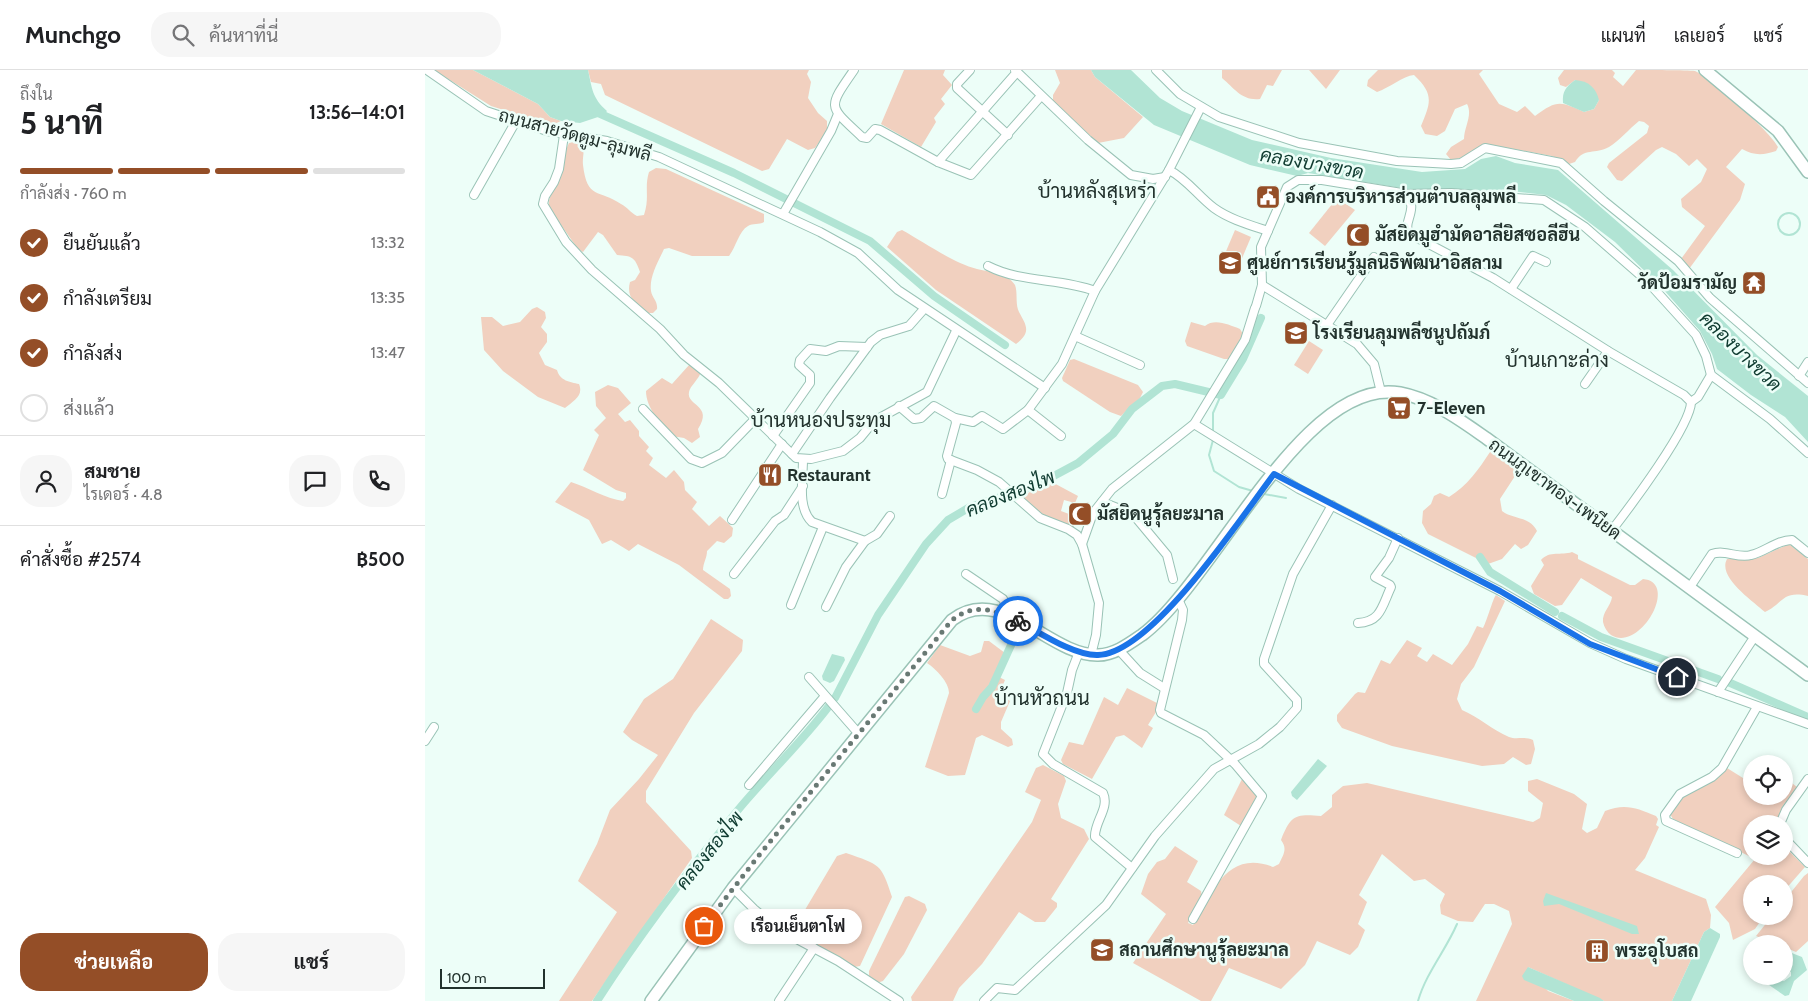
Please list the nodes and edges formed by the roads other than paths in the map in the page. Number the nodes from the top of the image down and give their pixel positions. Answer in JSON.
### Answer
{"nodes":[{"id":1,"x":427,"y":70,"type":"edge"},
{"id":2,"x":854,"y":70,"type":"edge"},
{"id":3,"x":970,"y":70,"type":"edge"},
{"id":4,"x":1156,"y":70,"type":"edge"},
{"id":5,"x":1705,"y":70,"type":"edge"},
{"id":6,"x":1016,"y":71,"type":"edge"},
{"id":7,"x":1041,"y":96,"type":"junction"},
{"id":8,"x":1200,"y":109,"type":"junction"},
{"id":9,"x":981,"y":112,"type":"junction"},
{"id":10,"x":837,"y":114,"type":"junction"},
{"id":11,"x":516,"y":121,"type":"junction"},
{"id":12,"x":564,"y":135,"type":"junction"},
{"id":13,"x":1008,"y":135,"type":"junction"},
{"id":14,"x":938,"y":162,"type":"junction"},
{"id":15,"x":1808,"y":172,"type":"edge"},
{"id":16,"x":1167,"y":173,"type":"junction"},
{"id":17,"x":1408,"y":194,"type":"junction"},
{"id":18,"x":474,"y":195,"type":"dead end"},
{"id":19,"x":785,"y":212,"type":"junction"},
{"id":20,"x":1268,"y":231,"type":"junction"},
{"id":21,"x":1374,"y":257,"type":"dead end"},
{"id":22,"x":1546,"y":262,"type":"dead end"},
{"id":23,"x":989,"y":266,"type":"dead end"},
{"id":24,"x":1262,"y":285,"type":"junction"},
{"id":25,"x":1511,"y":289,"type":"junction"},
{"id":26,"x":1095,"y":291,"type":"junction"},
{"id":27,"x":925,"y":309,"type":"junction"},
{"id":28,"x":1327,"y":325,"type":"junction"},
{"id":29,"x":956,"y":331,"type":"junction"},
{"id":30,"x":1075,"y":336,"type":"junction"},
{"id":31,"x":867,"y":347,"type":"junction"},
{"id":32,"x":1608,"y":351,"type":"junction"},
{"id":33,"x":1808,"y":362,"type":"edge"},
{"id":34,"x":1140,"y":365,"type":"dead end"},
{"id":35,"x":1711,"y":375,"type":"junction"},
{"id":36,"x":1799,"y":376,"type":"junction"},
{"id":37,"x":1808,"y":383,"type":"edge"},
{"id":38,"x":1585,"y":384,"type":"dead end"},
{"id":39,"x":1045,"y":388,"type":"junction"},
{"id":40,"x":1381,"y":392,"type":"junction"},
{"id":41,"x":1691,"y":402,"type":"junction"},
{"id":42,"x":899,"y":406,"type":"junction"},
{"id":43,"x":643,"y":409,"type":"dead end"},
{"id":44,"x":1028,"y":410,"type":"junction"},
{"id":45,"x":955,"y":418,"type":"junction"},
{"id":46,"x":755,"y":419,"type":"junction"},
{"id":47,"x":1194,"y":424,"type":"junction"},
{"id":48,"x":773,"y":436,"type":"junction"},
{"id":49,"x":1061,"y":436,"type":"dead end"},
{"id":50,"x":782,"y":444,"type":"junction"},
{"id":51,"x":1808,"y":453,"type":"edge"},
{"id":52,"x":792,"y":454,"type":"junction"},
{"id":53,"x":803,"y":460,"type":"junction"},
{"id":54,"x":951,"y":460,"type":"junction"},
{"id":55,"x":1274,"y":474,"type":"junction"},
{"id":56,"x":803,"y":486,"type":"junction"},
{"id":57,"x":942,"y":494,"type":"dead end"},
{"id":58,"x":1102,"y":502,"type":"junction"},
{"id":59,"x":1331,"y":505,"type":"junction"},
{"id":60,"x":890,"y":516,"type":"dead end"},
{"id":61,"x":732,"y":520,"type":"dead end"},
{"id":62,"x":823,"y":527,"type":"junction"},
{"id":63,"x":1612,"y":530,"type":"junction"},
{"id":64,"x":1398,"y":538,"type":"junction"},
{"id":65,"x":865,"y":541,"type":"junction"},
{"id":66,"x":1082,"y":544,"type":"junction"},
{"id":67,"x":1808,"y":553,"type":"edge"},
{"id":68,"x":734,"y":574,"type":"dead end"},
{"id":69,"x":966,"y":574,"type":"dead end"},
{"id":70,"x":1690,"y":587,"type":"junction"},
{"id":71,"x":1181,"y":595,"type":"junction"},
{"id":72,"x":791,"y":605,"type":"dead end"},
{"id":73,"x":826,"y":607,"type":"dead end"},
{"id":74,"x":1001,"y":613,"type":"junction"},
{"id":75,"x":1358,"y":623,"type":"dead end"},
{"id":76,"x":1755,"y":636,"type":"junction"},
{"id":77,"x":1118,"y":650,"type":"junction"},
{"id":78,"x":1079,"y":652,"type":"junction"},
{"id":79,"x":1091,"y":655,"type":"junction"},
{"id":80,"x":1808,"y":675,"type":"edge"},
{"id":81,"x":809,"y":677,"type":"dead end"},
{"id":82,"x":1164,"y":688,"type":"junction"},
{"id":83,"x":1718,"y":692,"type":"junction"},
{"id":84,"x":825,"y":696,"type":"junction"},
{"id":85,"x":1757,"y":707,"type":"junction"},
{"id":86,"x":1808,"y":724,"type":"edge"},
{"id":87,"x":434,"y":727,"type":"dead end"},
{"id":88,"x":859,"y":734,"type":"junction"},
{"id":89,"x":425,"y":741,"type":"edge"},
{"id":90,"x":1230,"y":760,"type":"junction"},
{"id":91,"x":1808,"y":779,"type":"edge"},
{"id":92,"x":749,"y":785,"type":"dead end"},
{"id":93,"x":1784,"y":815,"type":"edge"},
{"id":94,"x":1793,"y":847,"type":"edge"},
{"id":95,"x":1737,"y":853,"type":"dead end"},
{"id":96,"x":1808,"y":863,"type":"edge"},
{"id":97,"x":1132,"y":868,"type":"junction"},
{"id":98,"x":733,"y":888,"type":"junction"},
{"id":99,"x":1193,"y":919,"type":"dead end"},
{"id":100,"x":814,"y":948,"type":"junction"},
{"id":101,"x":651,"y":1001,"type":"edge"},
{"id":102,"x":779,"y":1001,"type":"edge"},
{"id":103,"x":899,"y":1001,"type":"edge"},
{"id":104,"x":984,"y":1001,"type":"edge"}],
"edges":[{"from":1,"to":11,"type":"street","name":"ถนนสายวัดตูม-ลุมพลี"},
{"from":2,"to":10,"type":"street"},
{"from":3,"to":9,"type":"street"},
{"from":4,"to":8,"type":"street"},
{"from":5,"to":15,"type":"street"},
{"from":6,"to":7,"type":"street"},
{"from":6,"to":9,"type":"street"},
{"from":7,"to":13,"type":"street"},
{"from":7,"to":16,"type":"street"},
{"from":8,"to":16,"type":"street"},
{"from":8,"to":36,"type":"street"},
{"from":9,"to":13,"type":"street"},
{"from":9,"to":14,"type":"street"},
{"from":10,"to":14,"type":"street"},
{"from":10,"to":19,"type":"street"},
{"from":11,"to":12,"type":"street","name":"ถนนสายวัดตูม-ลุมพลี"},
{"from":11,"to":18,"type":"street"},
{"from":12,"to":19,"type":"street","name":"ถนนสายวัดตูม-ลุมพลี"},
{"from":12,"to":46,"type":"street"},
{"from":13,"to":14,"type":"street"},
{"from":16,"to":20,"type":"street"},
{"from":16,"to":26,"type":"street"},
{"from":17,"to":20,"type":"street"},
{"from":17,"to":25,"type":"street"},
{"from":17,"to":35,"type":"street"},
{"from":19,"to":27,"type":"street","name":"ถนนสายวัดตูม-ลุมพลี"},
{"from":20,"to":24,"type":"street"},
{"from":21,"to":28,"type":"street"},
{"from":22,"to":25,"type":"street"},
{"from":23,"to":26,"type":"street"},
{"from":24,"to":28,"type":"street"},
{"from":24,"to":47,"type":"street"},
{"from":25,"to":32,"type":"street"},
{"from":26,"to":30,"type":"street"},
{"from":27,"to":29,"type":"street","name":"ถนนสายวัดตูม-ลุมพลี"},
{"from":27,"to":31,"type":"street"},
{"from":28,"to":40,"type":"street"},
{"from":29,"to":39,"type":"street","name":"ถนนสายวัดตูม-ลุมพลี"},
{"from":29,"to":42,"type":"street"},
{"from":30,"to":34,"type":"street"},
{"from":30,"to":39,"type":"street"},
{"from":31,"to":48,"type":"street"},
{"from":31,"to":52,"type":"street"},
{"from":32,"to":38,"type":"street"},
{"from":32,"to":41,"type":"street"},
{"from":33,"to":36,"type":"street"},
{"from":35,"to":41,"type":"street"},
{"from":35,"to":51,"type":"street"},
{"from":36,"to":37,"type":"street"},
{"from":39,"to":44,"type":"street"},
{"from":40,"to":55,"type":"street","name":"ถนนภูเขาทอง-เพนียด"},
{"from":40,"to":63,"type":"street","name":"ถนนภูเขาทอง-เพนียด"},
{"from":41,"to":63,"type":"street"},
{"from":42,"to":45,"type":"street"},
{"from":42,"to":53,"type":"street"},
{"from":43,"to":46,"type":"street"},
{"from":44,"to":45,"type":"street"},
{"from":44,"to":49,"type":"street"},
{"from":45,"to":54,"type":"street"},
{"from":46,"to":48,"type":"street"},
{"from":47,"to":55,"type":"street"},
{"from":47,"to":58,"type":"street"},
{"from":48,"to":50,"type":"street"},
{"from":50,"to":52,"type":"street"},
{"from":50,"to":61,"type":"street"},
{"from":52,"to":53,"type":"street"},
{"from":53,"to":56,"type":"street"},
{"from":54,"to":57,"type":"street"},
{"from":54,"to":66,"type":"street"},
{"from":55,"to":59,"type":"street"},
{"from":55,"to":71,"type":"street","name":"ถนนภูเขาทอง-เพนียด"},
{"from":56,"to":62,"type":"street"},
{"from":56,"to":68,"type":"street"},
{"from":58,"to":66,"type":"street"},
{"from":58,"to":71,"type":"street"},
{"from":59,"to":64,"type":"street"},
{"from":59,"to":90,"type":"street"},
{"from":60,"to":65,"type":"street"},
{"from":62,"to":65,"type":"street"},
{"from":62,"to":72,"type":"street"},
{"from":63,"to":70,"type":"street","name":"ถนนภูเขาทอง-เพนียด"},
{"from":64,"to":75,"type":"street"},
{"from":64,"to":83,"type":"street"},
{"from":65,"to":73,"type":"street"},
{"from":66,"to":79,"type":"street"},
{"from":67,"to":70,"type":"street"},
{"from":69,"to":74,"type":"street"},
{"from":70,"to":76,"type":"street","name":"ถนนภูเขาทอง-เพนียด"},
{"from":71,"to":77,"type":"street","name":"ถนนภูเขาทอง-เพนียด"},
{"from":71,"to":82,"type":"street"},
{"from":74,"to":78,"type":"street","name":"ถนนภูเขาทอง-เพนียด"},
{"from":74,"to":88,"type":"street","name":"ถนนภูเขาทอง-เพนียด"},
{"from":76,"to":80,"type":"street","name":"ถนนภูเขาทอง-เพนียด"},
{"from":76,"to":83,"type":"street"},
{"from":77,"to":79,"type":"street","name":"ถนนภูเขาทอง-เพนียด"},
{"from":77,"to":82,"type":"street"},
{"from":78,"to":79,"type":"street","name":"ถนนภูเขาทอง-เพนียด"},
{"from":78,"to":97,"type":"street"},
{"from":81,"to":84,"type":"street"},
{"from":82,"to":90,"type":"street"},
{"from":83,"to":85,"type":"street"},
{"from":84,"to":88,"type":"street"},
{"from":84,"to":92,"type":"street"},
{"from":85,"to":86,"type":"street"},
{"from":85,"to":95,"type":"street"},
{"from":87,"to":89,"type":"street"},
{"from":88,"to":98,"type":"street","name":"ถนนภูเขาทอง-เพนียด"},
{"from":90,"to":97,"type":"street"},
{"from":90,"to":99,"type":"street"},
{"from":91,"to":93,"type":"street"},
{"from":94,"to":96,"type":"street"},
{"from":97,"to":104,"type":"street"},
{"from":98,"to":100,"type":"street"},
{"from":98,"to":101,"type":"street","name":"ถนนภูเขาทอง-เพนียด"},
{"from":100,"to":102,"type":"street"},
{"from":100,"to":103,"type":"street"}]}
